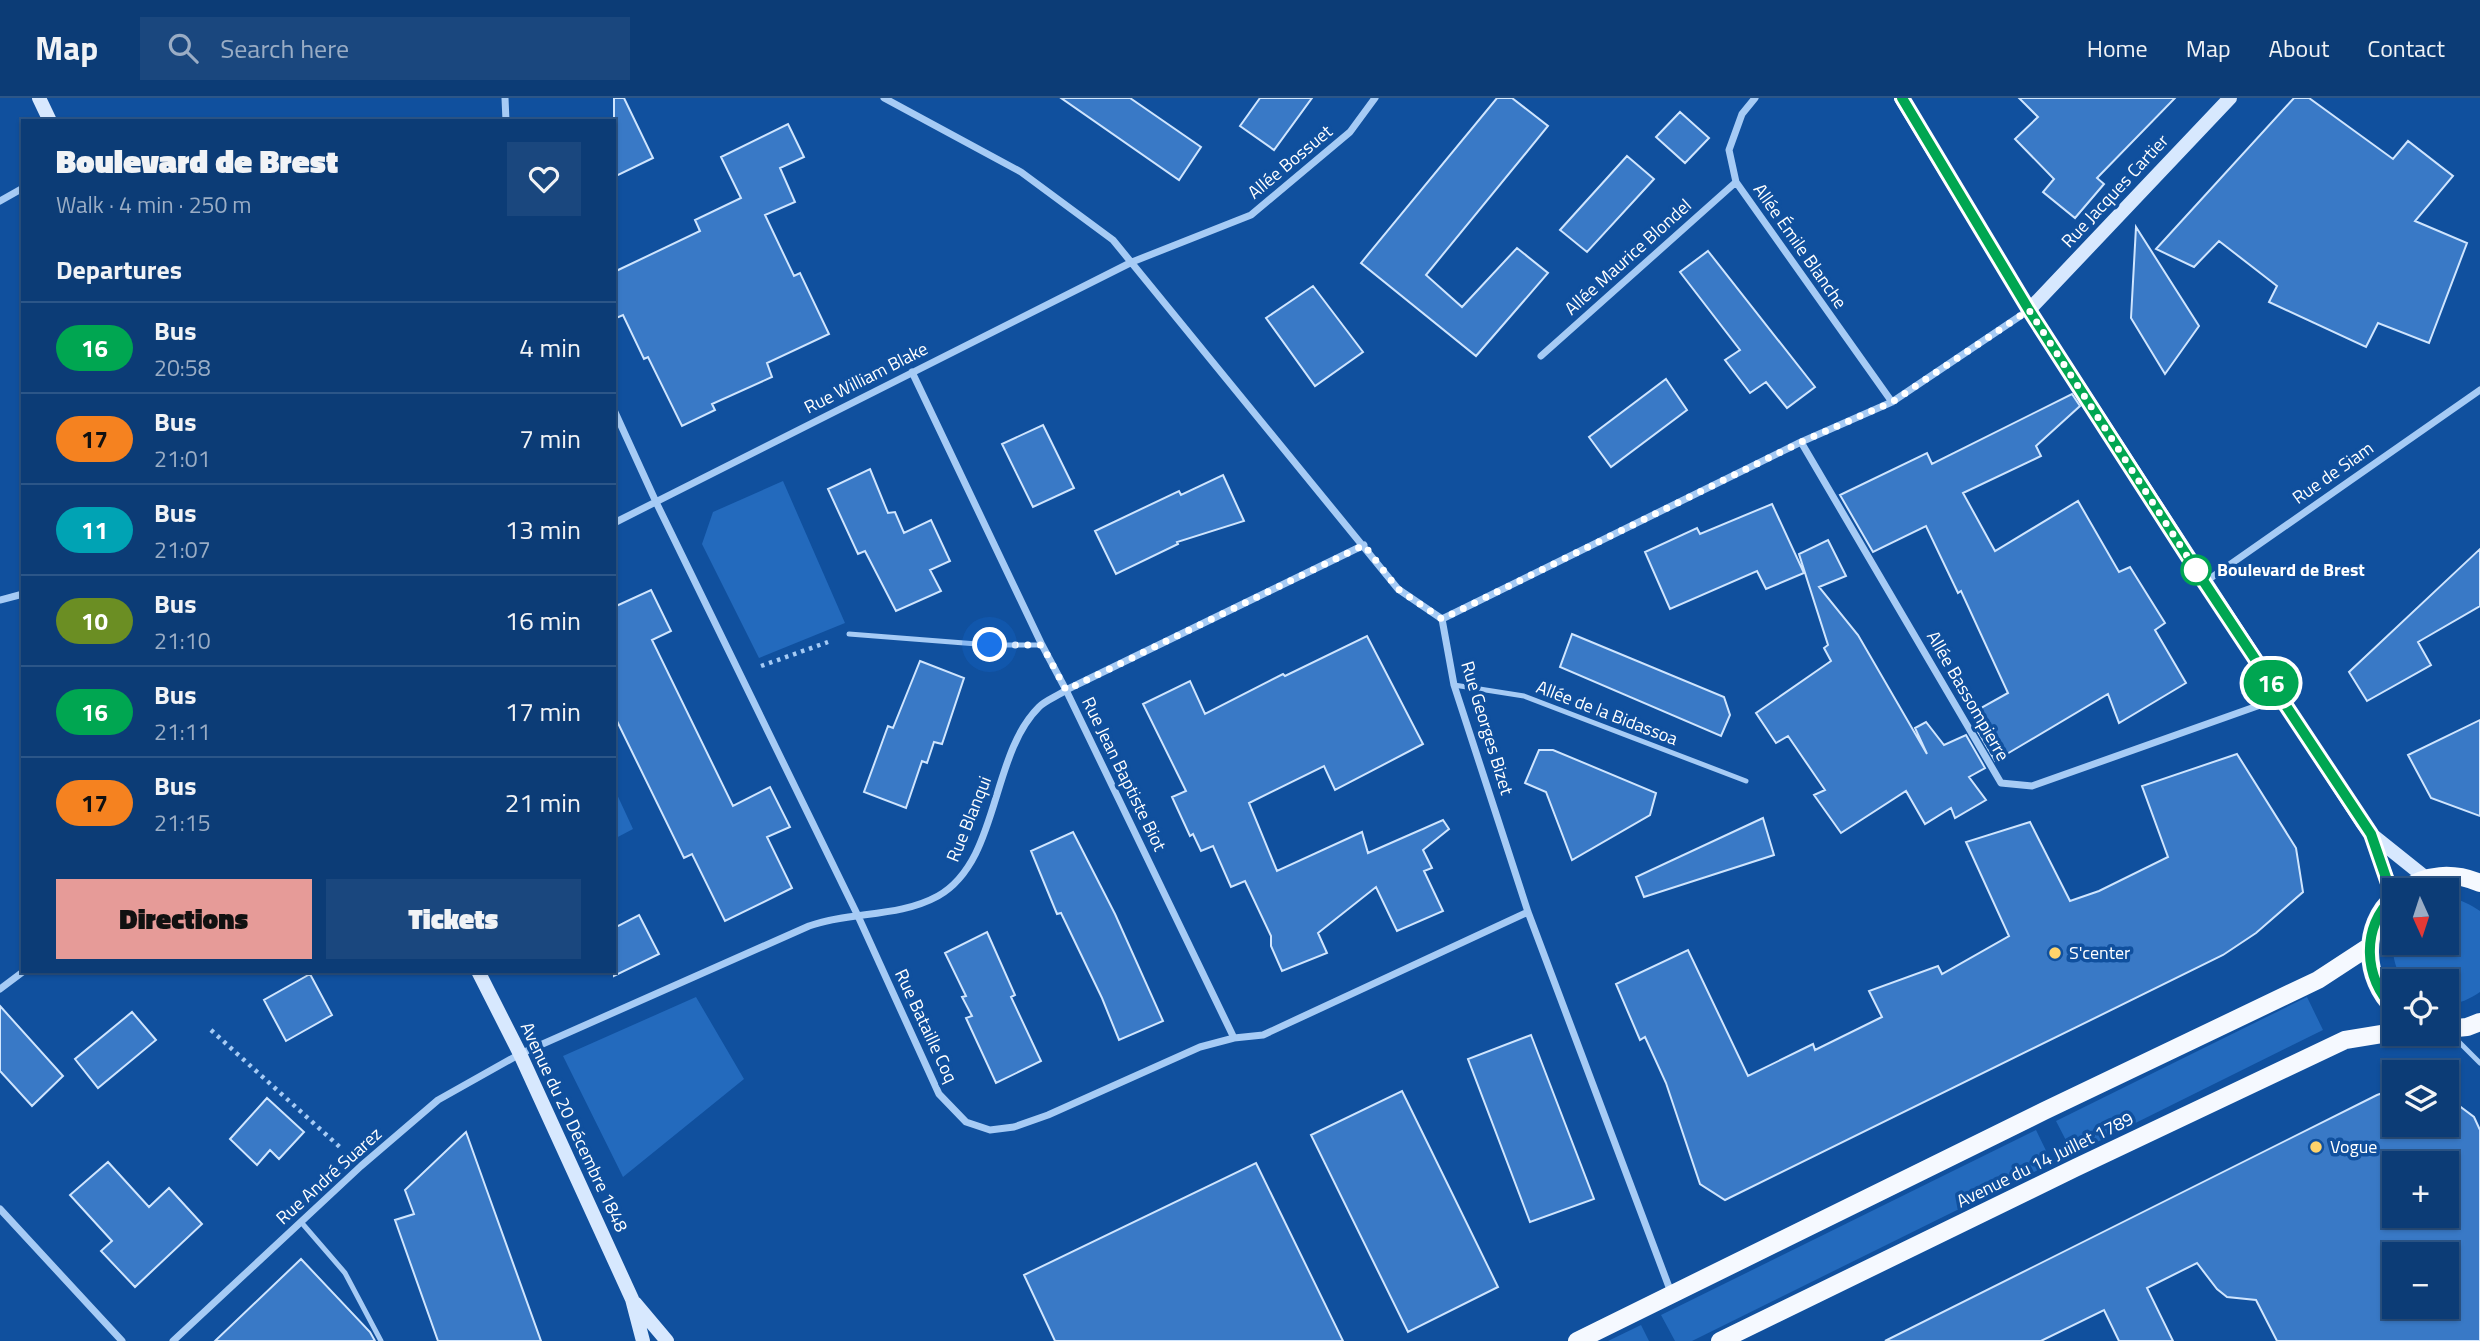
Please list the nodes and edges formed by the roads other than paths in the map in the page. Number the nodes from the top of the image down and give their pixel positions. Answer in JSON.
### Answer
{"nodes":[{"id":1,"x":39,"y":98,"type":"edge"},
{"id":2,"x":505,"y":98,"type":"edge"},
{"id":3,"x":884,"y":98,"type":"edge"},
{"id":4,"x":1375,"y":98,"type":"edge"},
{"id":5,"x":1755,"y":98,"type":"edge"},
{"id":6,"x":1901,"y":98,"type":"edge"},
{"id":7,"x":2230,"y":98,"type":"edge"},
{"id":8,"x":49,"y":119,"type":"edge"},
{"id":9,"x":506,"y":119,"type":"edge"},
{"id":10,"x":1736,"y":183,"type":"junction"},
{"id":11,"x":21,"y":189,"type":"edge"},
{"id":12,"x":0,"y":201,"type":"edge"},
{"id":13,"x":1132,"y":262,"type":"junction"},
{"id":14,"x":2029,"y":310,"type":"junction"},
{"id":15,"x":1541,"y":356,"type":"dead end"},
{"id":16,"x":912,"y":372,"type":"junction"},
{"id":17,"x":2480,"y":390,"type":"edge"},
{"id":18,"x":1892,"y":402,"type":"junction"},
{"id":19,"x":616,"y":414,"type":"edge"},
{"id":20,"x":1801,"y":442,"type":"junction"},
{"id":21,"x":656,"y":502,"type":"junction"},
{"id":22,"x":616,"y":522,"type":"edge"},
{"id":23,"x":1364,"y":545,"type":"junction"},
{"id":24,"x":2204,"y":582,"type":"junction"},
{"id":25,"x":21,"y":595,"type":"edge"},
{"id":26,"x":0,"y":600,"type":"edge"},
{"id":27,"x":1442,"y":619,"type":"junction"},
{"id":28,"x":849,"y":634,"type":"road end"},
{"id":29,"x":1042,"y":645,"type":"junction"},
{"id":30,"x":1454,"y":685,"type":"junction"},
{"id":31,"x":1066,"y":690,"type":"junction"},
{"id":32,"x":2281,"y":697,"type":"junction"},
{"id":33,"x":1746,"y":781,"type":"dead end"},
{"id":34,"x":2371,"y":834,"type":"junction"},
{"id":35,"x":2426,"y":877,"type":"joint"},
{"id":36,"x":2387,"y":878,"type":"edge"},
{"id":37,"x":2480,"y":883,"type":"edge"},
{"id":38,"x":2382,"y":911,"type":"edge"},
{"id":39,"x":1528,"y":912,"type":"junction"},
{"id":40,"x":858,"y":916,"type":"junction"},
{"id":41,"x":2370,"y":946,"type":"junction"},
{"id":42,"x":21,"y":973,"type":"edge"},
{"id":43,"x":479,"y":973,"type":"edge"},
{"id":44,"x":0,"y":989,"type":"edge"},
{"id":45,"x":2382,"y":993,"type":"edge"},
{"id":46,"x":2480,"y":1022,"type":"edge"},
{"id":47,"x":2459,"y":1028,"type":"edge"},
{"id":48,"x":2382,"y":1034,"type":"edge"},
{"id":49,"x":1234,"y":1038,"type":"junction"},
{"id":50,"x":2459,"y":1043,"type":"edge"},
{"id":51,"x":520,"y":1054,"type":"junction"},
{"id":52,"x":2480,"y":1063,"type":"edge"},
{"id":53,"x":0,"y":1209,"type":"edge"},
{"id":54,"x":300,"y":1222,"type":"junction"},
{"id":55,"x":1672,"y":1295,"type":"junction"},
{"id":56,"x":632,"y":1299,"type":"junction"},
{"id":57,"x":122,"y":1341,"type":"edge"},
{"id":58,"x":173,"y":1341,"type":"edge"},
{"id":59,"x":381,"y":1341,"type":"edge"},
{"id":60,"x":643,"y":1341,"type":"edge"},
{"id":61,"x":667,"y":1341,"type":"edge"},
{"id":62,"x":1577,"y":1341,"type":"edge"},
{"id":63,"x":1720,"y":1341,"type":"edge"}],
"edges":[{"from":1,"to":8,"type":"main road"},
{"from":2,"to":9,"type":"street"},
{"from":3,"to":13,"type":"street"},
{"from":4,"to":13,"type":"street","name":"Allée Bossuet"},
{"from":5,"to":10,"type":"street","name":"Allée Émile Blanche"},
{"from":6,"to":14,"type":"main road"},
{"from":7,"to":14,"type":"main road","name":"Rue Jacques Cartier"},
{"from":10,"to":15,"type":"street","name":"Allée Maurice Blondel"},
{"from":10,"to":18,"type":"street","name":"Allée Émile Blanche"},
{"from":11,"to":12,"type":"street"},
{"from":13,"to":16,"type":"street","name":"Rue William Blake"},
{"from":13,"to":23,"type":"street"},
{"from":14,"to":18,"type":"street"},
{"from":14,"to":24,"type":"main road"},
{"from":16,"to":21,"type":"street","name":"Rue William Blake"},
{"from":16,"to":29,"type":"street","name":"Rue Jean Baptiste Biot"},
{"from":17,"to":24,"type":"street","name":"Rue de Siam"},
{"from":18,"to":20,"type":"street"},
{"from":19,"to":21,"type":"street","name":"Rue Bataille Coq"},
{"from":20,"to":27,"type":"street"},
{"from":20,"to":32,"type":"street","name":"Allée Bassompierre"},
{"from":21,"to":22,"type":"street","name":"Rue William Blake"},
{"from":21,"to":40,"type":"street","name":"Rue Bataille Coq"},
{"from":23,"to":27,"type":"street"},
{"from":23,"to":31,"type":"street","name":"Rue Blanqui"},
{"from":24,"to":32,"type":"main road"},
{"from":25,"to":26,"type":"street"},
{"from":27,"to":30,"type":"street","name":"Rue Georges Bizet"},
{"from":28,"to":29,"type":"lane"},
{"from":29,"to":31,"type":"street","name":"Rue Jean Baptiste Biot"},
{"from":30,"to":33,"type":"lane","name":"Allée de la Bidassoa"},
{"from":30,"to":39,"type":"street","name":"Rue Georges Bizet"},
{"from":31,"to":40,"type":"street","name":"Rue Blanqui"},
{"from":31,"to":49,"type":"street","name":"Rue Jean Baptiste Biot"},
{"from":32,"to":34,"type":"main road"},
{"from":34,"to":35,"type":"main road"},
{"from":34,"to":36,"type":"main road"},
{"from":35,"to":37,"type":"main road"},
{"from":38,"to":41,"type":"main road"},
{"from":39,"to":49,"type":"street","name":"Rue Bataille Coq"},
{"from":39,"to":55,"type":"street","name":"Rue Georges Bizet"},
{"from":40,"to":49,"type":"street","name":"Rue Bataille Coq"},
{"from":40,"to":51,"type":"street","name":"Rue Blanqui"},
{"from":41,"to":45,"type":"main road"},
{"from":41,"to":55,"type":"main road"},
{"from":42,"to":44,"type":"street"},
{"from":43,"to":51,"type":"main road","name":"Avenue du 20 Décembre 1848"},
{"from":46,"to":47,"type":"main road"},
{"from":48,"to":63,"type":"main road","name":"Avenue du 14 Juillet 1789"},
{"from":50,"to":52,"type":"lane"},
{"from":51,"to":54,"type":"street","name":"Rue André Suarez"},
{"from":51,"to":56,"type":"main road","name":"Avenue du 20 Décembre 1848"},
{"from":53,"to":57,"type":"street"},
{"from":54,"to":58,"type":"street","name":"Rue André Suarez"},
{"from":54,"to":59,"type":"lane"},
{"from":55,"to":62,"type":"main road"},
{"from":56,"to":60,"type":"main road","name":"Avenue du 20 Décembre 1848"},
{"from":56,"to":61,"type":"main road","name":"Avenue du 20 Décembre 1848"}]}
